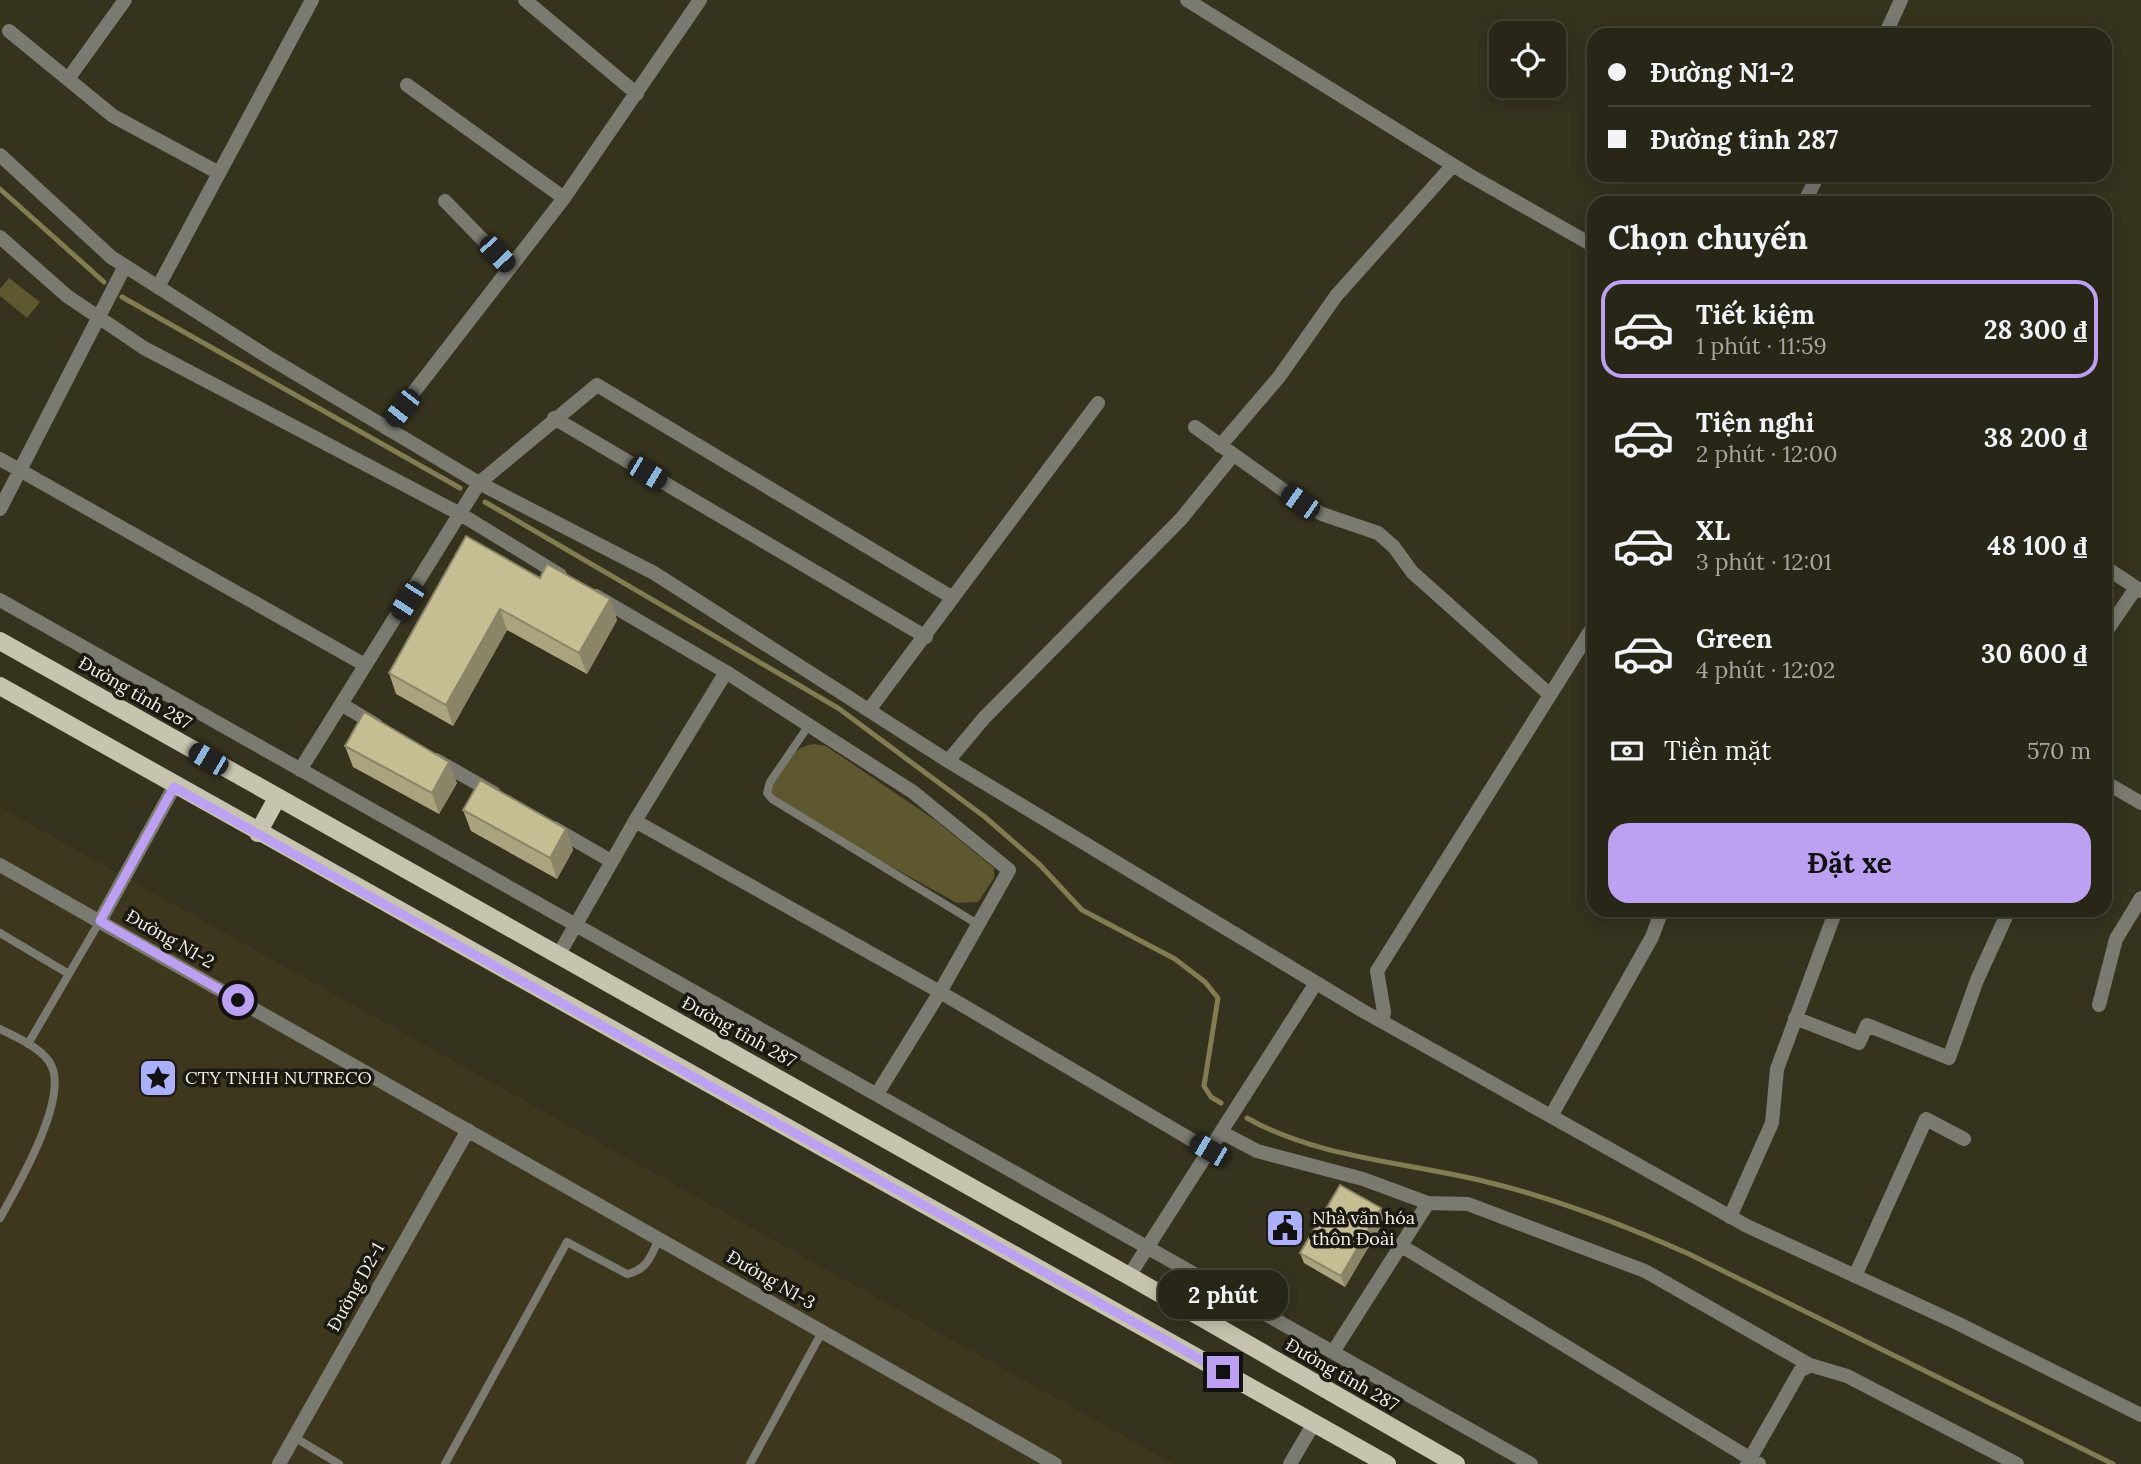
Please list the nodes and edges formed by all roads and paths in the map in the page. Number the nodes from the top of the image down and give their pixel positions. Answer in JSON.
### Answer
{"nodes":[{"id":1,"x":125,"y":0,"type":"edge"},
{"id":2,"x":312,"y":0,"type":"edge"},
{"id":3,"x":525,"y":0,"type":"edge"},
{"id":4,"x":700,"y":0,"type":"edge"},
{"id":5,"x":1187,"y":0,"type":"edge"},
{"id":6,"x":1901,"y":0,"type":"edge"},
{"id":7,"x":1888,"y":28,"type":"edge"},
{"id":8,"x":9,"y":31,"type":"dead end"},
{"id":9,"x":68,"y":79,"type":"junction"},
{"id":10,"x":407,"y":85,"type":"dead end"},
{"id":11,"x":637,"y":94,"type":"junction"},
{"id":12,"x":0,"y":155,"type":"edge"},
{"id":13,"x":1453,"y":165,"type":"junction"},
{"id":14,"x":219,"y":173,"type":"junction"},
{"id":15,"x":565,"y":198,"type":"junction"},
{"id":16,"x":445,"y":201,"type":"dead end"},
{"id":17,"x":0,"y":237,"type":"edge"},
{"id":18,"x":1587,"y":242,"type":"edge"},
{"id":19,"x":125,"y":266,"type":"junction"},
{"id":20,"x":510,"y":268,"type":"junction"},
{"id":21,"x":158,"y":287,"type":"junction"},
{"id":22,"x":101,"y":318,"type":"junction"},
{"id":23,"x":1098,"y":403,"type":"dead end"},
{"id":24,"x":554,"y":418,"type":"junction"},
{"id":25,"x":1195,"y":427,"type":"dead end"},
{"id":26,"x":386,"y":428,"type":"junction"},
{"id":27,"x":1220,"y":446,"type":"junction"},
{"id":28,"x":1233,"y":455,"type":"junction"},
{"id":29,"x":0,"y":459,"type":"edge"},
{"id":30,"x":21,"y":471,"type":"junction"},
{"id":31,"x":479,"y":483,"type":"junction"},
{"id":32,"x":0,"y":509,"type":"edge"},
{"id":33,"x":462,"y":515,"type":"junction"},
{"id":34,"x":2112,"y":572,"type":"edge"},
{"id":35,"x":2139,"y":589,"type":"edge"},
{"id":36,"x":953,"y":598,"type":"junction"},
{"id":37,"x":0,"y":600,"type":"edge"},
{"id":38,"x":2112,"y":624,"type":"edge"},
{"id":39,"x":926,"y":637,"type":"junction"},
{"id":40,"x":0,"y":641,"type":"edge"},
{"id":41,"x":1587,"y":646,"type":"edge"},
{"id":42,"x":365,"y":666,"type":"junction"},
{"id":43,"x":726,"y":672,"type":"junction"},
{"id":44,"x":0,"y":686,"type":"edge"},
{"id":45,"x":1549,"y":694,"type":"junction"},
{"id":46,"x":341,"y":704,"type":"junction"},
{"id":47,"x":869,"y":710,"type":"junction"},
{"id":48,"x":809,"y":726,"type":"junction"},
{"id":49,"x":388,"y":732,"type":"edge"},
{"id":50,"x":423,"y":752,"type":"edge"},
{"id":51,"x":948,"y":761,"type":"junction"},
{"id":52,"x":300,"y":770,"type":"junction"},
{"id":53,"x":2112,"y":786,"type":"edge"},
{"id":54,"x":174,"y":787,"type":"junction"},
{"id":55,"x":277,"y":798,"type":"junction"},
{"id":56,"x":505,"y":800,"type":"edge"},
{"id":57,"x":2141,"y":803,"type":"edge"},
{"id":58,"x":540,"y":820,"type":"edge"},
{"id":59,"x":635,"y":821,"type":"junction"},
{"id":60,"x":258,"y":833,"type":"junction"},
{"id":61,"x":611,"y":861,"type":"junction"},
{"id":62,"x":0,"y":864,"type":"edge"},
{"id":63,"x":2141,"y":898,"type":"edge"},
{"id":64,"x":1659,"y":917,"type":"edge"},
{"id":65,"x":1833,"y":917,"type":"edge"},
{"id":66,"x":2006,"y":917,"type":"edge"},
{"id":67,"x":100,"y":921,"type":"junction"},
{"id":68,"x":575,"y":922,"type":"junction"},
{"id":69,"x":979,"y":925,"type":"junction"},
{"id":70,"x":0,"y":933,"type":"edge"},
{"id":71,"x":559,"y":954,"type":"junction"},
{"id":72,"x":69,"y":974,"type":"junction"},
{"id":73,"x":1316,"y":983,"type":"junction"},
{"id":74,"x":940,"y":992,"type":"junction"},
{"id":75,"x":2099,"y":1005,"type":"dead end"},
{"id":76,"x":1795,"y":1018,"type":"junction"},
{"id":77,"x":1382,"y":1021,"type":"junction"},
{"id":78,"x":0,"y":1029,"type":"edge"},
{"id":79,"x":28,"y":1044,"type":"junction"},
{"id":80,"x":877,"y":1094,"type":"junction"},
{"id":81,"x":1551,"y":1116,"type":"junction"},
{"id":82,"x":468,"y":1130,"type":"junction"},
{"id":83,"x":1221,"y":1132,"type":"junction"},
{"id":84,"x":1964,"y":1139,"type":"dead end"},
{"id":85,"x":1209,"y":1150,"type":"junction"},
{"id":86,"x":1428,"y":1203,"type":"junction"},
{"id":87,"x":1730,"y":1217,"type":"junction"},
{"id":88,"x":0,"y":1218,"type":"edge"},
{"id":89,"x":659,"y":1239,"type":"junction"},
{"id":90,"x":1399,"y":1245,"type":"junction"},
{"id":91,"x":1147,"y":1247,"type":"junction"},
{"id":92,"x":1129,"y":1276,"type":"junction"},
{"id":93,"x":1855,"y":1276,"type":"junction"},
{"id":94,"x":822,"y":1332,"type":"junction"},
{"id":95,"x":1333,"y":1352,"type":"junction"},
{"id":96,"x":1810,"y":1365,"type":"junction"},
{"id":97,"x":2141,"y":1415,"type":"edge"},
{"id":98,"x":1314,"y":1423,"type":"junction"},
{"id":99,"x":294,"y":1437,"type":"junction"},
{"id":100,"x":1752,"y":1462,"type":"edge"},
{"id":101,"x":279,"y":1464,"type":"edge"},
{"id":102,"x":339,"y":1464,"type":"edge"},
{"id":103,"x":445,"y":1464,"type":"edge"},
{"id":104,"x":750,"y":1464,"type":"edge"},
{"id":105,"x":1055,"y":1464,"type":"edge"},
{"id":106,"x":1290,"y":1464,"type":"edge"},
{"id":107,"x":1387,"y":1464,"type":"edge"},
{"id":108,"x":1456,"y":1464,"type":"edge"},
{"id":109,"x":1531,"y":1464,"type":"edge"},
{"id":110,"x":2017,"y":1464,"type":"edge"}],
"edges":[{"from":1,"to":9,"type":"street"},
{"from":2,"to":14,"type":"street"},
{"from":3,"to":11,"type":"street"},
{"from":4,"to":11,"type":"street"},
{"from":5,"to":13,"type":"street"},
{"from":6,"to":7,"type":"street"},
{"from":8,"to":9,"type":"street"},
{"from":9,"to":14,"type":"street"},
{"from":10,"to":15,"type":"street"},
{"from":11,"to":15,"type":"street"},
{"from":12,"to":19,"type":"street"},
{"from":13,"to":18,"type":"street"},
{"from":13,"to":27,"type":"street"},
{"from":14,"to":21,"type":"street"},
{"from":15,"to":20,"type":"street"},
{"from":16,"to":20,"type":"street"},
{"from":17,"to":22,"type":"street"},
{"from":19,"to":21,"type":"street"},
{"from":19,"to":22,"type":"street"},
{"from":20,"to":26,"type":"street"},
{"from":21,"to":26,"type":"street"},
{"from":22,"to":30,"type":"street"},
{"from":22,"to":33,"type":"street"},
{"from":23,"to":36,"type":"street"},
{"from":24,"to":31,"type":"street"},
{"from":24,"to":36,"type":"street"},
{"from":24,"to":39,"type":"street"},
{"from":25,"to":27,"type":"street"},
{"from":26,"to":31,"type":"street"},
{"from":27,"to":28,"type":"street"},
{"from":28,"to":45,"type":"street"},
{"from":28,"to":51,"type":"street"},
{"from":29,"to":30,"type":"street"},
{"from":30,"to":32,"type":"street"},
{"from":30,"to":42,"type":"street"},
{"from":31,"to":33,"type":"street"},
{"from":31,"to":47,"type":"street"},
{"from":33,"to":42,"type":"street"},
{"from":33,"to":43,"type":"street"},
{"from":34,"to":35,"type":"street"},
{"from":35,"to":38,"type":"street"},
{"from":36,"to":39,"type":"street"},
{"from":37,"to":52,"type":"street"},
{"from":39,"to":47,"type":"street"},
{"from":40,"to":55,"type":"main road","name":"Đường tỉnh 287"},
{"from":41,"to":45,"type":"street"},
{"from":42,"to":46,"type":"street"},
{"from":43,"to":48,"type":"street"},
{"from":43,"to":59,"type":"street"},
{"from":44,"to":54,"type":"main road"},
{"from":45,"to":77,"type":"street"},
{"from":46,"to":49,"type":"street"},
{"from":46,"to":52,"type":"street"},
{"from":47,"to":51,"type":"street"},
{"from":48,"to":69,"type":"street"},
{"from":48,"to":69,"type":"lane"},
{"from":50,"to":56,"type":"street"},
{"from":51,"to":73,"type":"street"},
{"from":52,"to":68,"type":"street"},
{"from":53,"to":57,"type":"street"},
{"from":54,"to":60,"type":"main road"},
{"from":54,"to":67,"type":"street"},
{"from":55,"to":60,"type":"main road"},
{"from":55,"to":71,"type":"main road","name":"Đường tỉnh 287"},
{"from":58,"to":61,"type":"street"},
{"from":59,"to":61,"type":"street"},
{"from":59,"to":74,"type":"street"},
{"from":60,"to":98,"type":"main road"},
{"from":61,"to":68,"type":"street"},
{"from":62,"to":67,"type":"street","name":"Đường N1-2"},
{"from":63,"to":75,"type":"street"},
{"from":64,"to":81,"type":"street"},
{"from":65,"to":76,"type":"street"},
{"from":66,"to":76,"type":"street"},
{"from":67,"to":72,"type":"lane"},
{"from":67,"to":82,"type":"street","name":"Đường N1-2"},
{"from":68,"to":71,"type":"street"},
{"from":68,"to":80,"type":"street"},
{"from":69,"to":74,"type":"street"},
{"from":70,"to":72,"type":"lane"},
{"from":71,"to":92,"type":"main road","name":"Đường tỉnh 287"},
{"from":72,"to":79,"type":"lane"},
{"from":73,"to":77,"type":"street"},
{"from":73,"to":83,"type":"street"},
{"from":74,"to":80,"type":"street"},
{"from":74,"to":85,"type":"street"},
{"from":76,"to":87,"type":"street"},
{"from":77,"to":81,"type":"street"},
{"from":78,"to":79,"type":"lane"},
{"from":79,"to":88,"type":"lane"},
{"from":80,"to":91,"type":"street"},
{"from":81,"to":87,"type":"street"},
{"from":82,"to":89,"type":"street","name":"Đường N1-3"},
{"from":82,"to":99,"type":"street","name":"Đường D2-1"},
{"from":83,"to":85,"type":"street"},
{"from":83,"to":86,"type":"street"},
{"from":84,"to":93,"type":"street"},
{"from":85,"to":91,"type":"street"},
{"from":86,"to":90,"type":"street"},
{"from":86,"to":96,"type":"street"},
{"from":87,"to":93,"type":"street"},
{"from":89,"to":94,"type":"street","name":"Đường N1-3"},
{"from":89,"to":103,"type":"lane"},
{"from":90,"to":95,"type":"street"},
{"from":90,"to":100,"type":"street"},
{"from":91,"to":92,"type":"street"},
{"from":91,"to":95,"type":"street"},
{"from":92,"to":108,"type":"main road","name":"Đường tỉnh 287"},
{"from":93,"to":97,"type":"street"},
{"from":94,"to":104,"type":"lane"},
{"from":94,"to":105,"type":"street","name":"Đường N1-3"},
{"from":95,"to":109,"type":"street"},
{"from":96,"to":100,"type":"street"},
{"from":96,"to":110,"type":"street"},
{"from":98,"to":106,"type":"street"},
{"from":98,"to":107,"type":"main road"},
{"from":99,"to":101,"type":"street","name":"Đường D2-1"},
{"from":99,"to":102,"type":"lane"}]}
